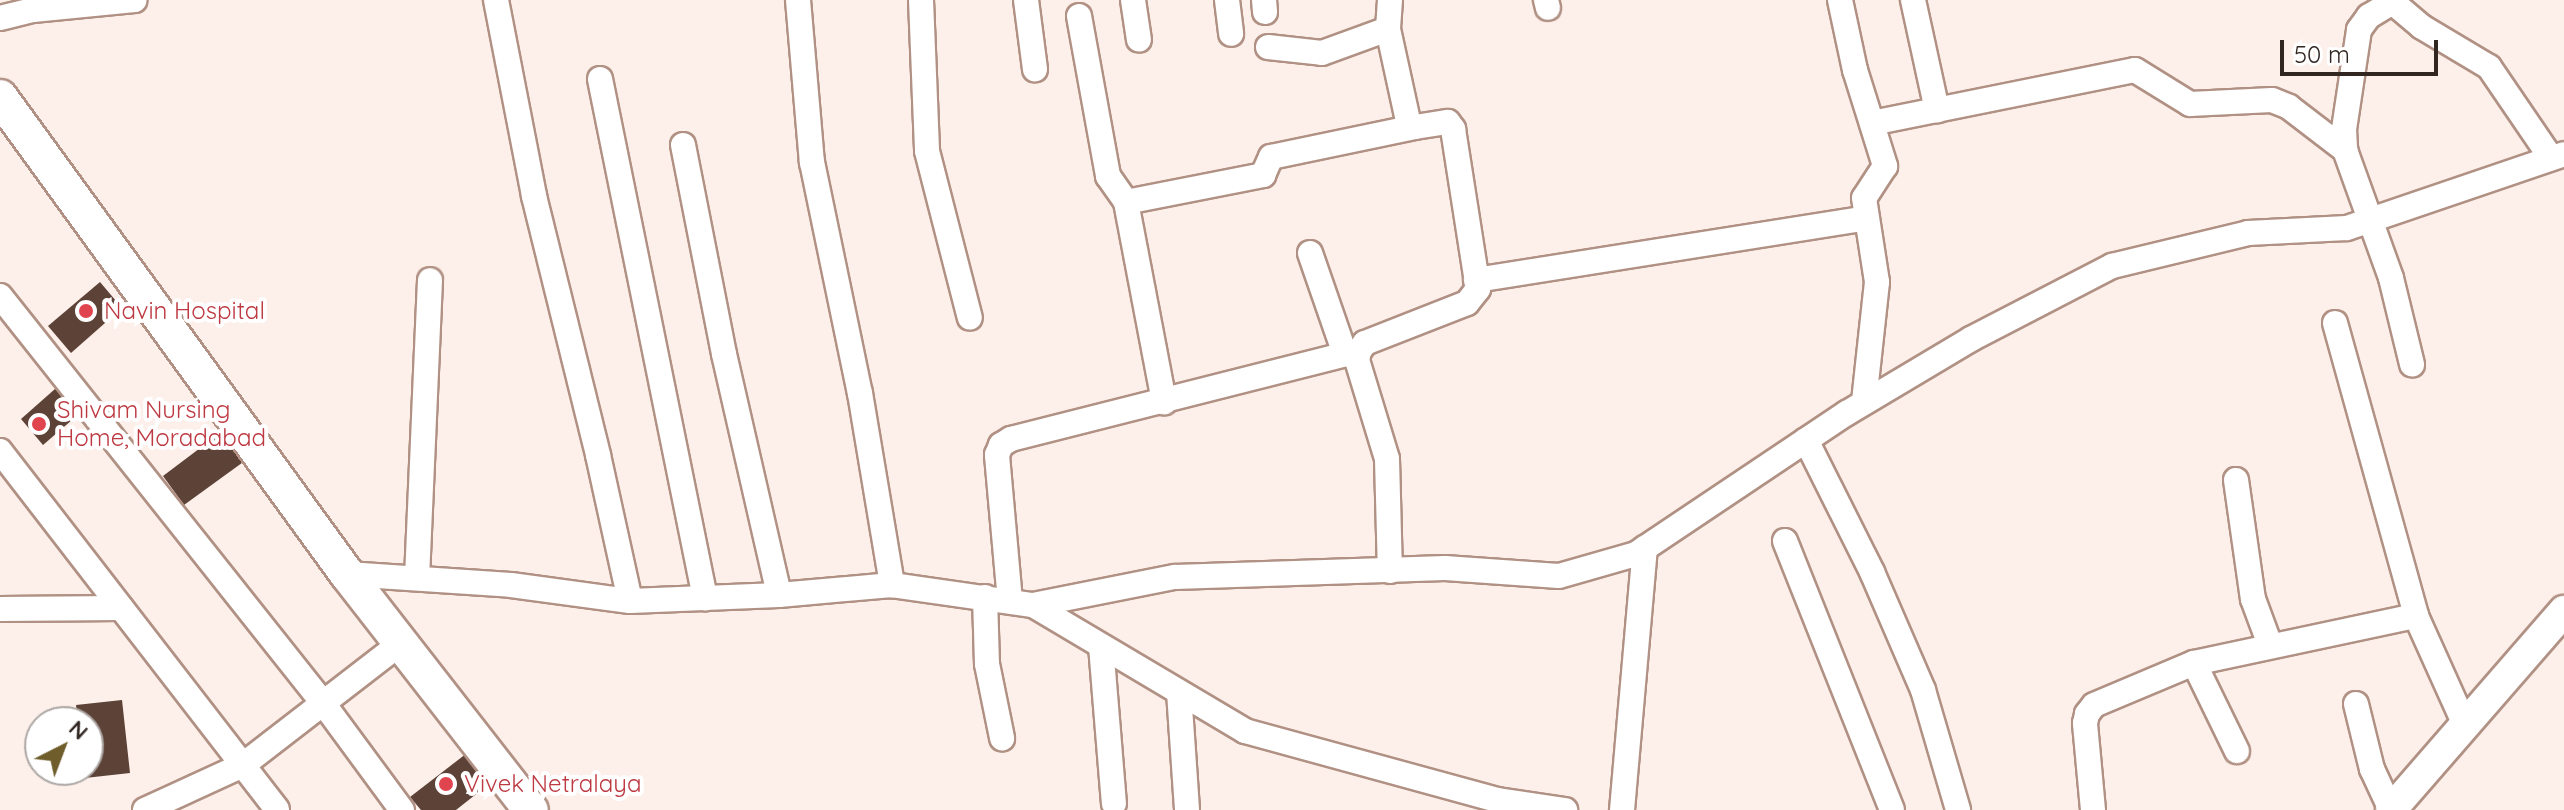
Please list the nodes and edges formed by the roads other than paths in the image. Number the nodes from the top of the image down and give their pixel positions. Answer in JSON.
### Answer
{"nodes":[{"id":1,"x":135,"y":0,"type":"edge"},
{"id":2,"x":496,"y":0,"type":"edge"},
{"id":3,"x":798,"y":0,"type":"edge"},
{"id":4,"x":921,"y":0,"type":"edge"},
{"id":5,"x":1026,"y":0,"type":"edge"},
{"id":6,"x":1133,"y":0,"type":"edge"},
{"id":7,"x":1227,"y":0,"type":"edge"},
{"id":8,"x":1390,"y":0,"type":"edge"},
{"id":9,"x":1840,"y":0,"type":"edge"},
{"id":10,"x":1913,"y":0,"type":"edge"},
{"id":11,"x":2391,"y":1,"type":"edge"},
{"id":12,"x":1079,"y":16,"type":"dead end"},
{"id":13,"x":0,"y":18,"type":"edge"},
{"id":14,"x":1388,"y":29,"type":"junction"},
{"id":15,"x":1231,"y":34,"type":"dead end"},
{"id":16,"x":1139,"y":40,"type":"dead end"},
{"id":17,"x":1268,"y":47,"type":"dead end"},
{"id":18,"x":1035,"y":69,"type":"dead end"},
{"id":19,"x":600,"y":79,"type":"dead end"},
{"id":20,"x":0,"y":97,"type":"edge"},
{"id":21,"x":1937,"y":110,"type":"junction"},
{"id":22,"x":1872,"y":123,"type":"junction"},
{"id":23,"x":1415,"y":127,"type":"junction"},
{"id":24,"x":683,"y":145,"type":"dead end"},
{"id":25,"x":2345,"y":150,"type":"junction"},
{"id":26,"x":2558,"y":156,"type":"edge"},
{"id":27,"x":1126,"y":202,"type":"junction"},
{"id":28,"x":1866,"y":218,"type":"junction"},
{"id":29,"x":2370,"y":220,"type":"junction"},
{"id":30,"x":1310,"y":253,"type":"dead end"},
{"id":31,"x":430,"y":280,"type":"dead end"},
{"id":32,"x":1476,"y":280,"type":"junction"},
{"id":33,"x":0,"y":296,"type":"edge"},
{"id":34,"x":970,"y":318,"type":"dead end"},
{"id":35,"x":2335,"y":323,"type":"dead end"},
{"id":36,"x":1352,"y":352,"type":"junction"},
{"id":37,"x":2412,"y":364,"type":"dead end"},
{"id":38,"x":1164,"y":402,"type":"junction"},
{"id":39,"x":1864,"y":402,"type":"junction"},
{"id":40,"x":1806,"y":440,"type":"junction"},
{"id":41,"x":0,"y":451,"type":"edge"},
{"id":42,"x":2236,"y":480,"type":"dead end"},
{"id":43,"x":1785,"y":541,"type":"dead end"},
{"id":44,"x":1645,"y":548,"type":"junction"},
{"id":45,"x":1390,"y":571,"type":"junction"},
{"id":46,"x":347,"y":574,"type":"junction"},
{"id":47,"x":417,"y":578,"type":"junction"},
{"id":48,"x":892,"y":585,"type":"junction"},
{"id":49,"x":779,"y":595,"type":"junction"},
{"id":50,"x":985,"y":597,"type":"junction"},
{"id":51,"x":705,"y":598,"type":"junction"},
{"id":52,"x":630,"y":601,"type":"junction"},
{"id":53,"x":1022,"y":603,"type":"junction"},
{"id":54,"x":121,"y":608,"type":"junction"},
{"id":55,"x":0,"y":609,"type":"edge"},
{"id":56,"x":2564,"y":611,"type":"edge"},
{"id":57,"x":2416,"y":616,"type":"junction"},
{"id":58,"x":401,"y":643,"type":"junction"},
{"id":59,"x":2270,"y":645,"type":"junction"},
{"id":60,"x":1101,"y":646,"type":"junction"},
{"id":61,"x":2194,"y":663,"type":"junction"},
{"id":62,"x":1179,"y":692,"type":"junction"},
{"id":63,"x":323,"y":703,"type":"junction"},
{"id":64,"x":2356,"y":704,"type":"dead end"},
{"id":65,"x":2465,"y":725,"type":"junction"},
{"id":66,"x":1002,"y":738,"type":"dead end"},
{"id":67,"x":2237,"y":751,"type":"dead end"},
{"id":68,"x":243,"y":765,"type":"junction"},
{"id":69,"x":1114,"y":803,"type":"dead end"},
{"id":70,"x":145,"y":810,"type":"edge"},
{"id":71,"x":277,"y":810,"type":"edge"},
{"id":72,"x":402,"y":810,"type":"edge"},
{"id":73,"x":531,"y":810,"type":"edge"},
{"id":74,"x":1187,"y":810,"type":"edge"},
{"id":75,"x":1565,"y":810,"type":"edge"},
{"id":76,"x":1622,"y":810,"type":"edge"},
{"id":77,"x":1892,"y":810,"type":"edge"},
{"id":78,"x":1958,"y":810,"type":"edge"},
{"id":79,"x":2093,"y":810,"type":"edge"},
{"id":80,"x":2391,"y":810,"type":"edge"}],
"edges":[{"from":1,"to":13,"type":"street"},
{"from":2,"to":52,"type":"street"},
{"from":3,"to":48,"type":"street"},
{"from":4,"to":34,"type":"street"},
{"from":5,"to":18,"type":"street"},
{"from":6,"to":16,"type":"street"},
{"from":7,"to":15,"type":"street"},
{"from":8,"to":14,"type":"street"},
{"from":9,"to":22,"type":"street"},
{"from":10,"to":21,"type":"street"},
{"from":11,"to":25,"type":"street"},
{"from":11,"to":26,"type":"street"},
{"from":12,"to":27,"type":"street"},
{"from":14,"to":17,"type":"street"},
{"from":14,"to":23,"type":"street"},
{"from":19,"to":51,"type":"street"},
{"from":20,"to":46,"type":"main road"},
{"from":21,"to":22,"type":"street"},
{"from":21,"to":25,"type":"street"},
{"from":22,"to":28,"type":"street"},
{"from":23,"to":27,"type":"street"},
{"from":23,"to":32,"type":"street"},
{"from":24,"to":49,"type":"street"},
{"from":25,"to":29,"type":"street"},
{"from":26,"to":29,"type":"street"},
{"from":27,"to":38,"type":"street"},
{"from":28,"to":32,"type":"street"},
{"from":28,"to":39,"type":"street"},
{"from":29,"to":37,"type":"street"},
{"from":29,"to":39,"type":"street"},
{"from":30,"to":36,"type":"street"},
{"from":31,"to":47,"type":"street"},
{"from":32,"to":36,"type":"street"},
{"from":33,"to":63,"type":"street"},
{"from":35,"to":57,"type":"street"},
{"from":36,"to":38,"type":"street"},
{"from":36,"to":45,"type":"street"},
{"from":38,"to":53,"type":"street"},
{"from":39,"to":40,"type":"street"},
{"from":40,"to":44,"type":"street"},
{"from":40,"to":78,"type":"street"},
{"from":41,"to":54,"type":"street"},
{"from":42,"to":59,"type":"street"},
{"from":43,"to":77,"type":"street"},
{"from":44,"to":45,"type":"street"},
{"from":44,"to":76,"type":"street"},
{"from":45,"to":53,"type":"street"},
{"from":46,"to":47,"type":"street"},
{"from":46,"to":58,"type":"main road"},
{"from":47,"to":52,"type":"street"},
{"from":48,"to":49,"type":"street"},
{"from":48,"to":50,"type":"street"},
{"from":49,"to":51,"type":"street"},
{"from":50,"to":53,"type":"street"},
{"from":50,"to":66,"type":"street"},
{"from":51,"to":52,"type":"street"},
{"from":53,"to":60,"type":"street"},
{"from":54,"to":55,"type":"street"},
{"from":54,"to":68,"type":"street"},
{"from":56,"to":65,"type":"street"},
{"from":57,"to":59,"type":"street"},
{"from":57,"to":65,"type":"street"},
{"from":58,"to":63,"type":"street"},
{"from":58,"to":73,"type":"main road"},
{"from":59,"to":61,"type":"street"},
{"from":60,"to":62,"type":"street"},
{"from":60,"to":69,"type":"street"},
{"from":61,"to":67,"type":"street"},
{"from":61,"to":79,"type":"street"},
{"from":62,"to":74,"type":"street"},
{"from":62,"to":75,"type":"street"},
{"from":63,"to":68,"type":"street"},
{"from":63,"to":72,"type":"street"},
{"from":64,"to":80,"type":"street"},
{"from":65,"to":80,"type":"street"},
{"from":68,"to":70,"type":"street"},
{"from":68,"to":71,"type":"street"}]}
